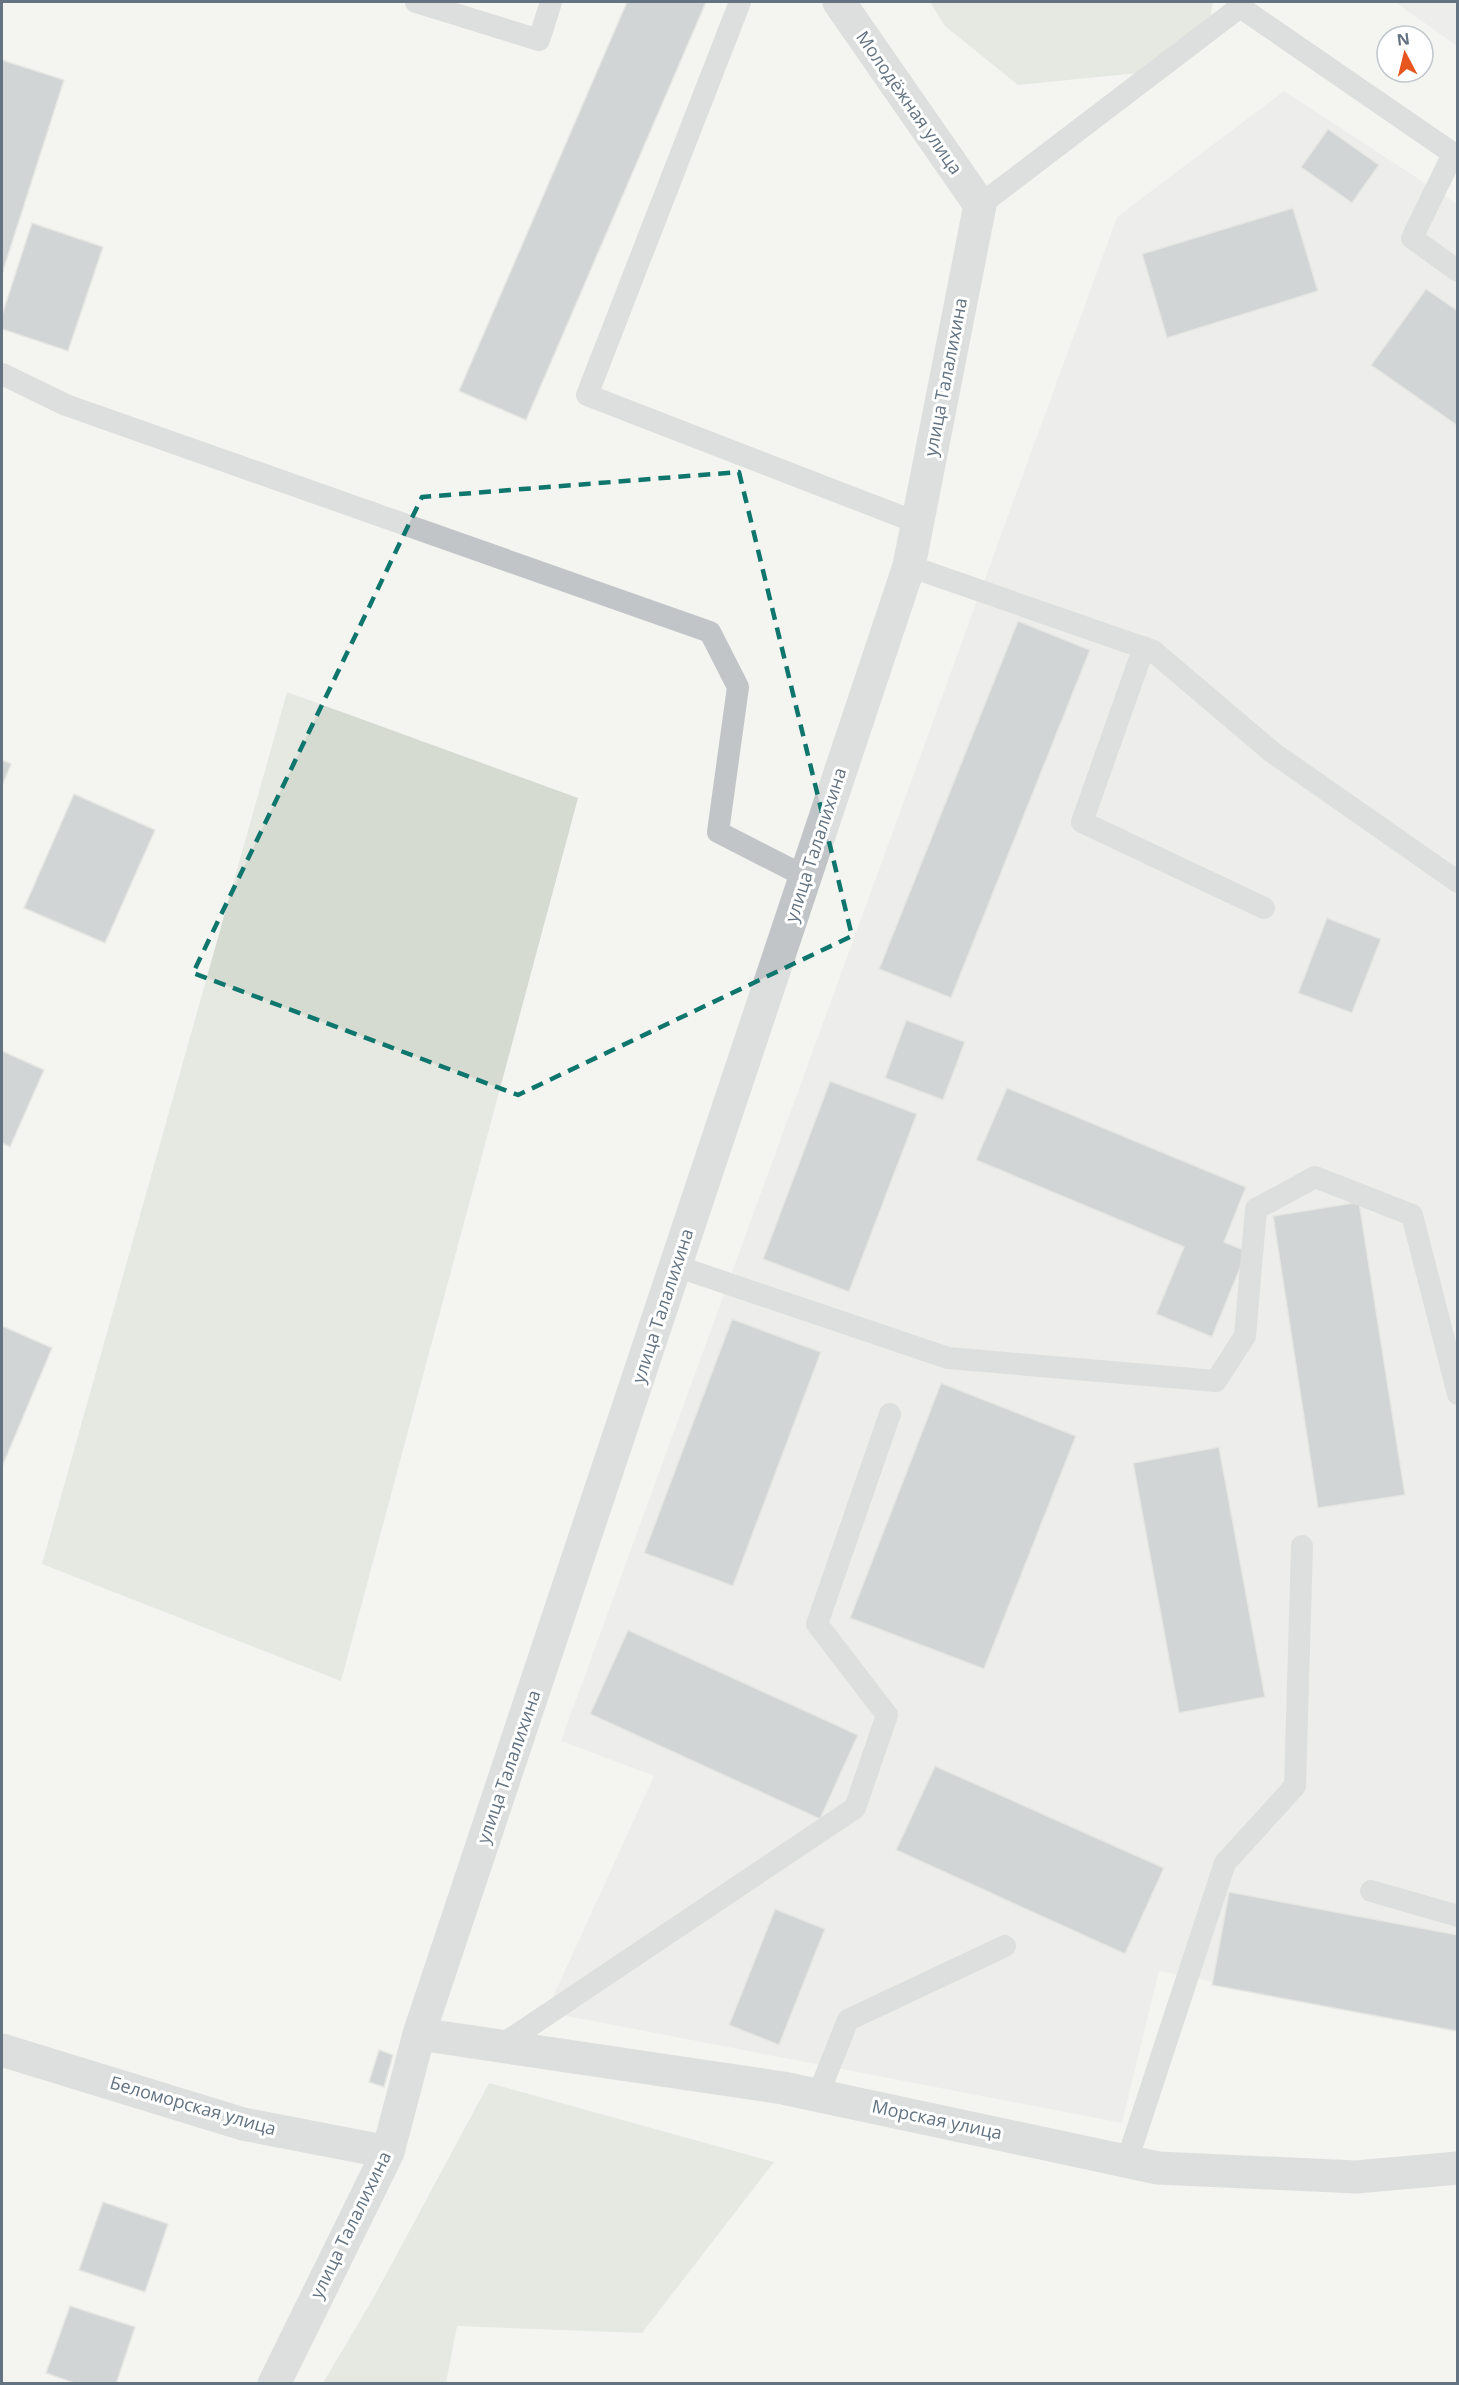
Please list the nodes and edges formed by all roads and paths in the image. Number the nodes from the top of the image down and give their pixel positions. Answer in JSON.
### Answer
{"nodes":[{"id":1,"x":416,"y":2,"type":"edge"},
{"id":2,"x":551,"y":2,"type":"edge"},
{"id":3,"x":740,"y":2,"type":"edge"},
{"id":4,"x":839,"y":2,"type":"edge"},
{"id":5,"x":1241,"y":4,"type":"edge"},
{"id":6,"x":1455,"y":156,"type":"edge"},
{"id":7,"x":980,"y":205,"type":"junction"},
{"id":8,"x":1458,"y":271,"type":"edge"},
{"id":9,"x":2,"y":374,"type":"edge"},
{"id":10,"x":918,"y":523,"type":"junction"},
{"id":11,"x":909,"y":566,"type":"junction"},
{"id":12,"x":1144,"y":647,"type":"junction"},
{"id":13,"x":806,"y":877,"type":"junction"},
{"id":14,"x":1458,"y":882,"type":"edge"},
{"id":15,"x":1264,"y":908,"type":"dead end"},
{"id":16,"x":676,"y":1266,"type":"junction"},
{"id":17,"x":1458,"y":1394,"type":"edge"},
{"id":18,"x":890,"y":1414,"type":"dead end"},
{"id":19,"x":1302,"y":1546,"type":"dead end"},
{"id":20,"x":1371,"y":1892,"type":"dead end"},
{"id":21,"x":1458,"y":1916,"type":"edge"},
{"id":22,"x":1005,"y":1946,"type":"dead end"},
{"id":23,"x":419,"y":2034,"type":"junction"},
{"id":24,"x":500,"y":2046,"type":"junction"},
{"id":25,"x":2,"y":2050,"type":"edge"},
{"id":26,"x":818,"y":2095,"type":"junction"},
{"id":27,"x":388,"y":2152,"type":"junction"},
{"id":28,"x":1127,"y":2161,"type":"junction"},
{"id":29,"x":1458,"y":2168,"type":"edge"},
{"id":30,"x":274,"y":2384,"type":"edge"}],
"edges":[{"from":1,"to":2,"type":"lane"},
{"from":3,"to":10,"type":"lane"},
{"from":4,"to":7,"type":"street","name":"Молодёжная улица"},
{"from":5,"to":6,"type":"lane"},
{"from":5,"to":7,"type":"lane"},
{"from":6,"to":8,"type":"lane"},
{"from":7,"to":10,"type":"street","name":"улица Талалихина"},
{"from":9,"to":13,"type":"lane"},
{"from":10,"to":11,"type":"street","name":"улица Талалихина"},
{"from":11,"to":12,"type":"lane"},
{"from":11,"to":13,"type":"street","name":"улица Талалихина"},
{"from":12,"to":14,"type":"lane"},
{"from":12,"to":15,"type":"lane"},
{"from":13,"to":16,"type":"street","name":"улица Талалихина"},
{"from":16,"to":17,"type":"lane"},
{"from":16,"to":23,"type":"street","name":"улица Талалихина"},
{"from":18,"to":24,"type":"lane"},
{"from":19,"to":28,"type":"lane"},
{"from":20,"to":21,"type":"lane"},
{"from":22,"to":26,"type":"lane"},
{"from":23,"to":24,"type":"street","name":"Морская улица"},
{"from":23,"to":27,"type":"street","name":"улица Талалихина"},
{"from":24,"to":26,"type":"street","name":"Морская улица"},
{"from":25,"to":27,"type":"street","name":"Беломорская улица"},
{"from":26,"to":28,"type":"street","name":"Морская улица"},
{"from":27,"to":30,"type":"street","name":"улица Талалихина"},
{"from":28,"to":29,"type":"street","name":"Морская улица"}]}
